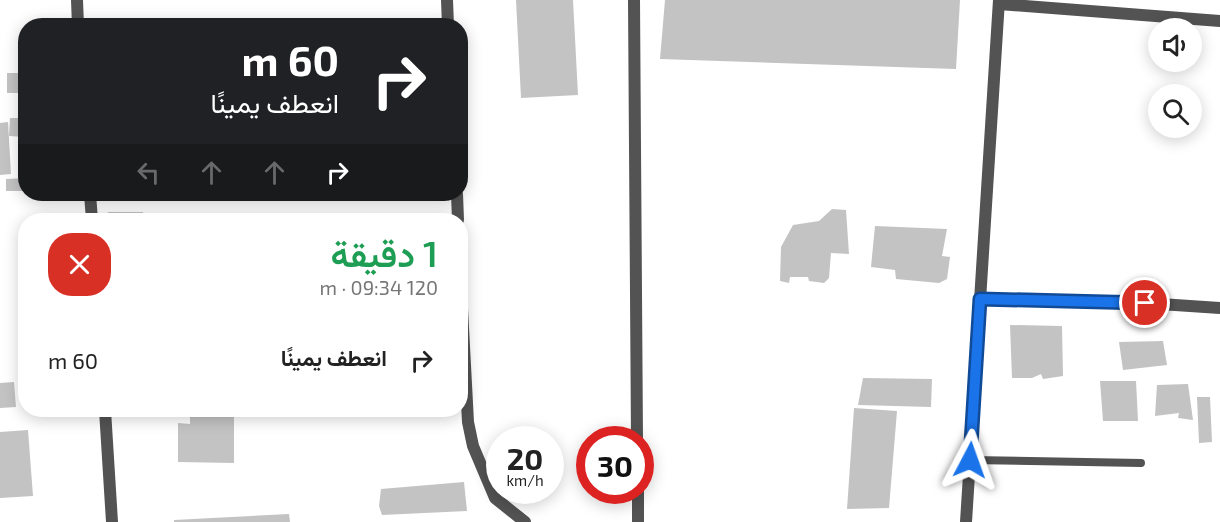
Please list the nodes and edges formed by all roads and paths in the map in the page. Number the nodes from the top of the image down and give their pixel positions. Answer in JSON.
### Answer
{"nodes":[{"id":1,"x":77,"y":0,"type":"edge"},
{"id":2,"x":447,"y":0,"type":"edge"},
{"id":3,"x":634,"y":0,"type":"edge"},
{"id":4,"x":999,"y":2,"type":"edge"},
{"id":5,"x":78,"y":18,"type":"edge"},
{"id":6,"x":448,"y":18,"type":"edge"},
{"id":7,"x":1220,"y":21,"type":"edge"},
{"id":8,"x":980,"y":299,"type":"junction"},
{"id":9,"x":1220,"y":308,"type":"edge"},
{"id":10,"x":105,"y":417,"type":"edge"},
{"id":11,"x":468,"y":417,"type":"edge"},
{"id":12,"x":637,"y":426,"type":"edge"},
{"id":13,"x":970,"y":460,"type":"junction"},
{"id":14,"x":1142,"y":463,"type":"dead end"},
{"id":15,"x":638,"y":504,"type":"edge"},
{"id":16,"x":112,"y":522,"type":"edge"},
{"id":17,"x":525,"y":522,"type":"edge"},
{"id":18,"x":638,"y":522,"type":"edge"},
{"id":19,"x":966,"y":522,"type":"edge"}],
"edges":[{"from":1,"to":5,"type":"street"},
{"from":2,"to":6,"type":"street"},
{"from":3,"to":12,"type":"street"},
{"from":4,"to":7,"type":"street"},
{"from":4,"to":8,"type":"street"},
{"from":8,"to":9,"type":"street"},
{"from":8,"to":13,"type":"street"},
{"from":10,"to":16,"type":"street"},
{"from":11,"to":17,"type":"street"},
{"from":13,"to":14,"type":"lane"},
{"from":13,"to":19,"type":"street"},
{"from":15,"to":18,"type":"street"}]}
